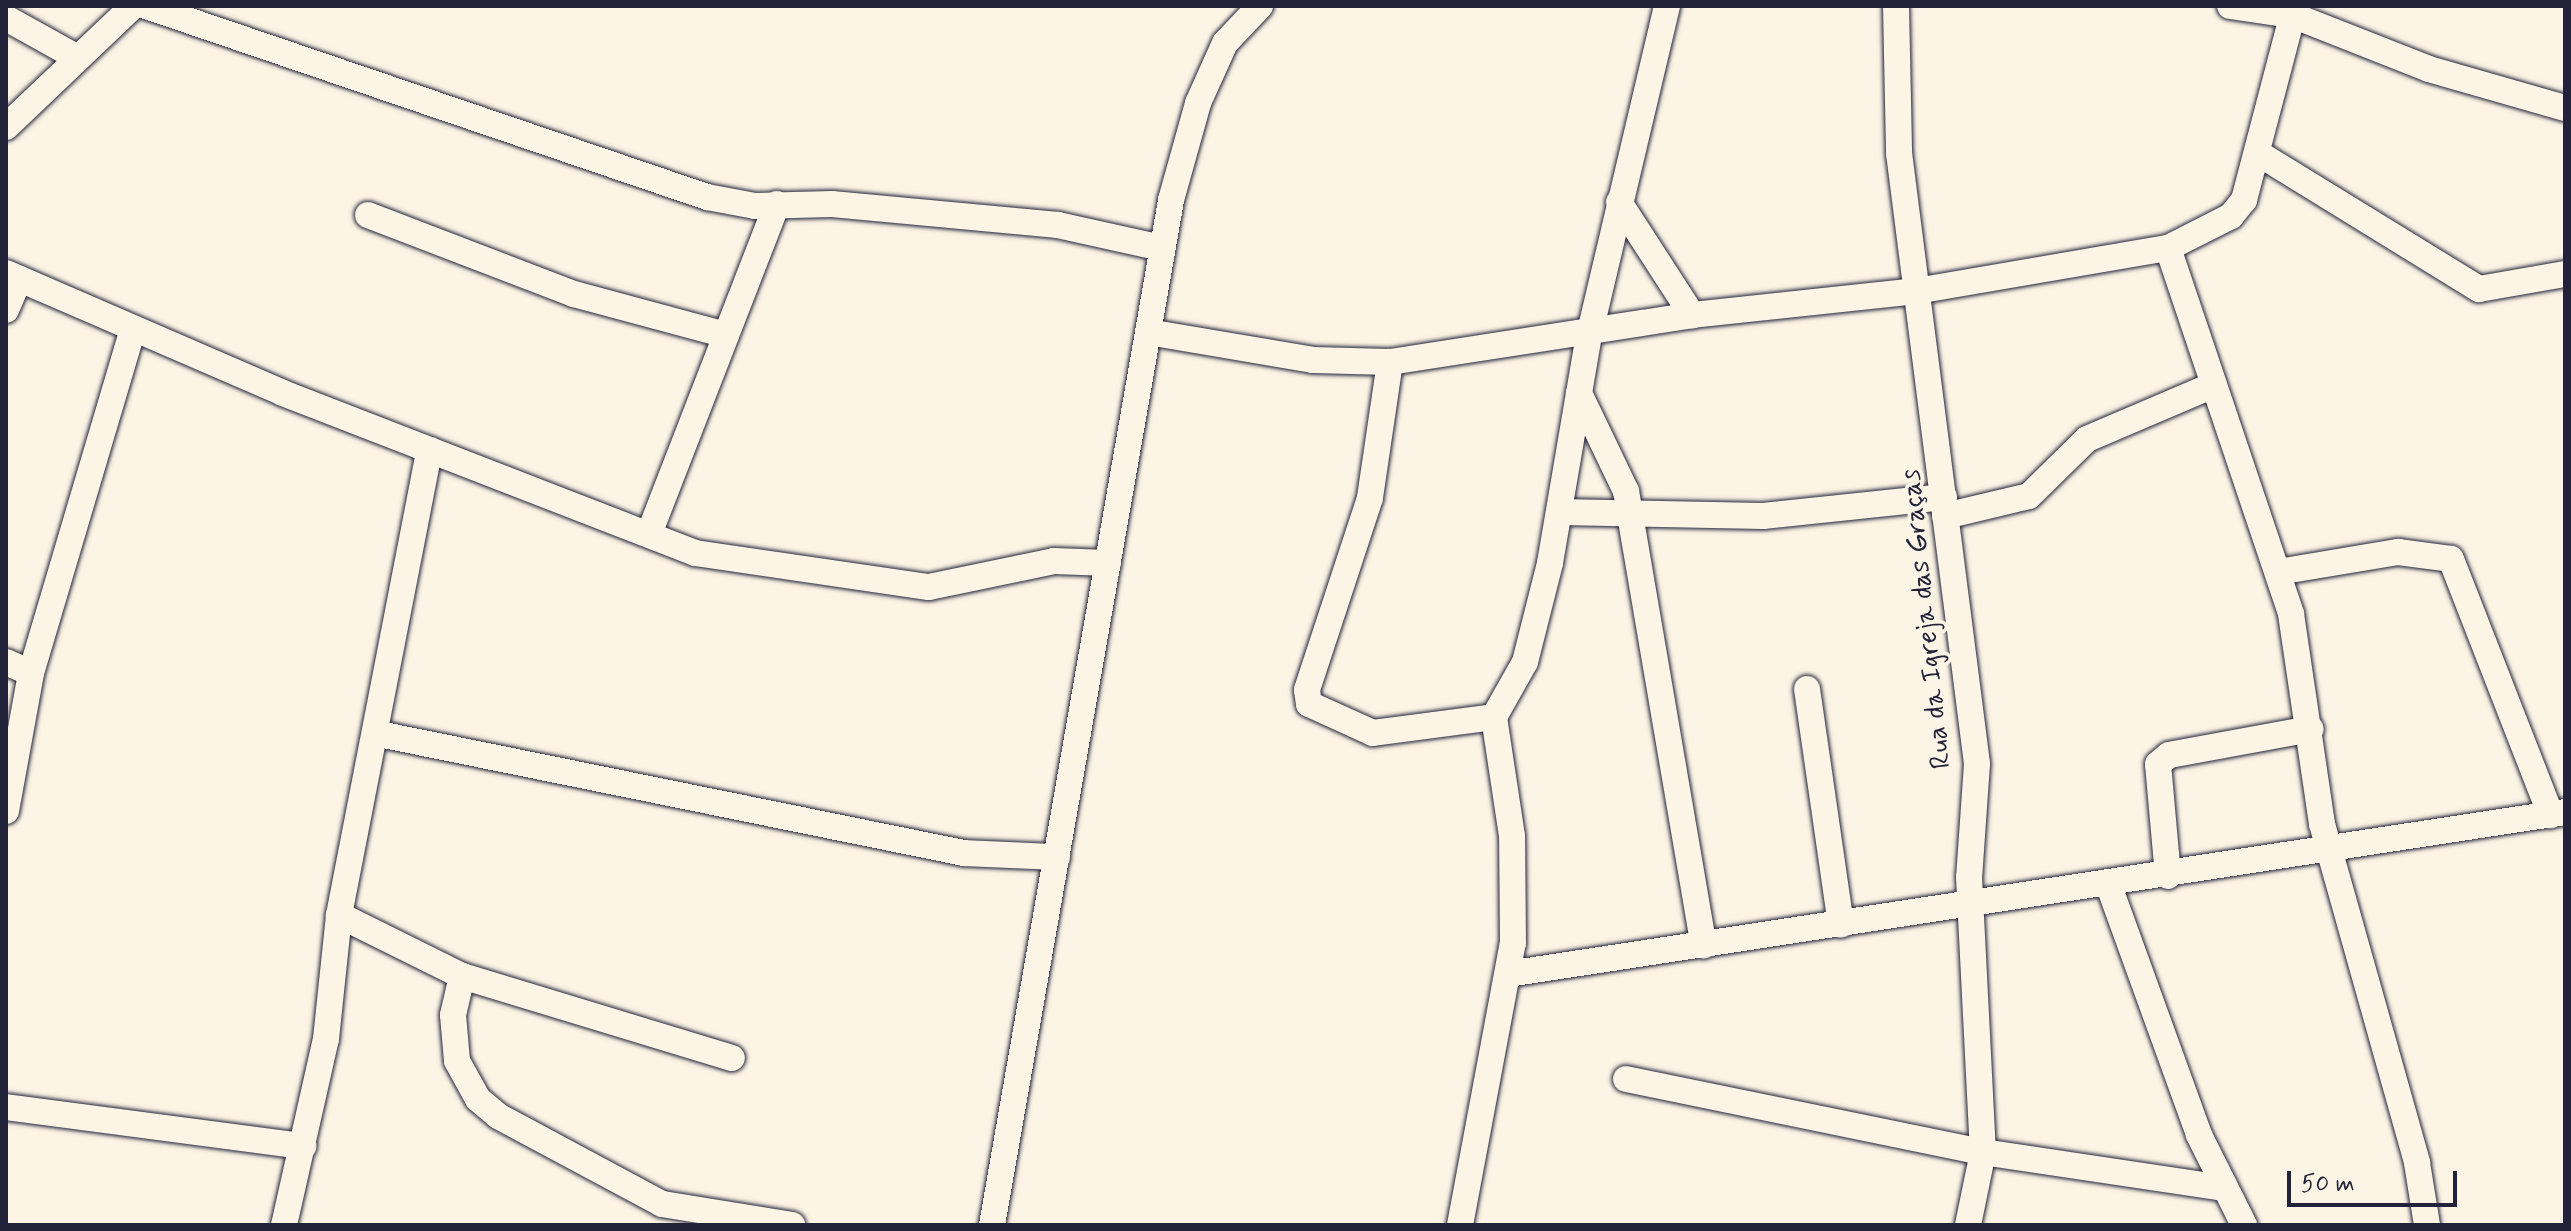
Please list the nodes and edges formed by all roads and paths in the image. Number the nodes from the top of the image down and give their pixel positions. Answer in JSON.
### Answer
{"nodes":[{"id":1,"x":133,"y":6,"type":"edge"},
{"id":2,"x":146,"y":6,"type":"edge"},
{"id":3,"x":1260,"y":6,"type":"edge"},
{"id":4,"x":1667,"y":6,"type":"edge"},
{"id":5,"x":1896,"y":6,"type":"edge"},
{"id":6,"x":2230,"y":6,"type":"edge"},
{"id":7,"x":2293,"y":10,"type":"edge"},
{"id":8,"x":6,"y":18,"type":"edge"},
{"id":9,"x":78,"y":58,"type":"junction"},
{"id":10,"x":2565,"y":108,"type":"edge"},
{"id":11,"x":8,"y":124,"type":"edge"},
{"id":12,"x":2261,"y":155,"type":"junction"},
{"id":13,"x":1619,"y":202,"type":"junction"},
{"id":14,"x":777,"y":204,"type":"junction"},
{"id":15,"x":368,"y":215,"type":"dead end"},
{"id":16,"x":1162,"y":248,"type":"junction"},
{"id":17,"x":2168,"y":248,"type":"junction"},
{"id":18,"x":2565,"y":274,"type":"edge"},
{"id":19,"x":13,"y":276,"type":"edge"},
{"id":20,"x":1916,"y":291,"type":"junction"},
{"id":21,"x":6,"y":310,"type":"edge"},
{"id":22,"x":1692,"y":315,"type":"junction"},
{"id":23,"x":133,"y":329,"type":"junction"},
{"id":24,"x":1148,"y":332,"type":"junction"},
{"id":25,"x":726,"y":335,"type":"junction"},
{"id":26,"x":1589,"y":336,"type":"junction"},
{"id":27,"x":1390,"y":362,"type":"junction"},
{"id":28,"x":2211,"y":386,"type":"junction"},
{"id":29,"x":1579,"y":393,"type":"junction"},
{"id":30,"x":429,"y":450,"type":"junction"},
{"id":31,"x":1944,"y":506,"type":"junction"},
{"id":32,"x":1559,"y":512,"type":"junction"},
{"id":33,"x":1629,"y":514,"type":"junction"},
{"id":34,"x":649,"y":534,"type":"junction"},
{"id":35,"x":1108,"y":563,"type":"junction"},
{"id":36,"x":2278,"y":572,"type":"junction"},
{"id":37,"x":6,"y":662,"type":"edge"},
{"id":38,"x":31,"y":673,"type":"junction"},
{"id":39,"x":1807,"y":689,"type":"dead end"},
{"id":40,"x":1494,"y":717,"type":"junction"},
{"id":41,"x":2311,"y":729,"type":"junction"},
{"id":42,"x":379,"y":734,"type":"junction"},
{"id":43,"x":6,"y":811,"type":"edge"},
{"id":44,"x":2558,"y":814,"type":"edge"},
{"id":45,"x":2328,"y":847,"type":"junction"},
{"id":46,"x":1057,"y":857,"type":"junction"},
{"id":47,"x":2168,"y":876,"type":"junction"},
{"id":48,"x":2109,"y":886,"type":"junction"},
{"id":49,"x":1970,"y":906,"type":"junction"},
{"id":50,"x":339,"y":915,"type":"junction"},
{"id":51,"x":1841,"y":925,"type":"junction"},
{"id":52,"x":1704,"y":945,"type":"junction"},
{"id":53,"x":1508,"y":974,"type":"junction"},
{"id":54,"x":462,"y":976,"type":"junction"},
{"id":55,"x":732,"y":1058,"type":"dead end"},
{"id":56,"x":1626,"y":1079,"type":"dead end"},
{"id":57,"x":6,"y":1107,"type":"edge"},
{"id":58,"x":303,"y":1146,"type":"junction"},
{"id":59,"x":1983,"y":1152,"type":"junction"},
{"id":60,"x":2224,"y":1188,"type":"junction"},
{"id":61,"x":284,"y":1225,"type":"edge"},
{"id":62,"x":792,"y":1225,"type":"edge"},
{"id":63,"x":992,"y":1225,"type":"edge"},
{"id":64,"x":1460,"y":1225,"type":"edge"},
{"id":65,"x":1968,"y":1225,"type":"edge"},
{"id":66,"x":2244,"y":1225,"type":"edge"},
{"id":67,"x":2427,"y":1225,"type":"edge"}],
"edges":[{"from":1,"to":9,"type":"street"},
{"from":2,"to":14,"type":"street"},
{"from":3,"to":16,"type":"street"},
{"from":4,"to":13,"type":"street"},
{"from":5,"to":20,"type":"street","name":"Rua da Igreja das Graças"},
{"from":6,"to":7,"type":"street"},
{"from":7,"to":10,"type":"street"},
{"from":7,"to":12,"type":"street"},
{"from":8,"to":9,"type":"street"},
{"from":9,"to":11,"type":"street"},
{"from":12,"to":17,"type":"street"},
{"from":12,"to":18,"type":"street"},
{"from":13,"to":22,"type":"street"},
{"from":13,"to":26,"type":"street"},
{"from":14,"to":16,"type":"street"},
{"from":14,"to":25,"type":"street"},
{"from":15,"to":25,"type":"street"},
{"from":16,"to":24,"type":"street"},
{"from":17,"to":20,"type":"street"},
{"from":17,"to":28,"type":"street"},
{"from":19,"to":21,"type":"street"},
{"from":19,"to":23,"type":"street"},
{"from":20,"to":22,"type":"street"},
{"from":20,"to":31,"type":"street","name":"Rua da Igreja das Graças"},
{"from":22,"to":26,"type":"street"},
{"from":23,"to":30,"type":"street"},
{"from":23,"to":38,"type":"street"},
{"from":24,"to":27,"type":"street"},
{"from":24,"to":35,"type":"street"},
{"from":25,"to":34,"type":"street"},
{"from":26,"to":27,"type":"street"},
{"from":26,"to":29,"type":"street"},
{"from":27,"to":40,"type":"street"},
{"from":28,"to":31,"type":"street"},
{"from":28,"to":36,"type":"street"},
{"from":29,"to":32,"type":"street"},
{"from":29,"to":33,"type":"street"},
{"from":30,"to":34,"type":"street"},
{"from":30,"to":42,"type":"street"},
{"from":31,"to":33,"type":"street"},
{"from":31,"to":49,"type":"street","name":"Rua da Igreja das Graças"},
{"from":32,"to":33,"type":"street"},
{"from":32,"to":40,"type":"street"},
{"from":33,"to":52,"type":"street"},
{"from":34,"to":35,"type":"street"},
{"from":35,"to":46,"type":"street"},
{"from":36,"to":41,"type":"street"},
{"from":36,"to":44,"type":"street"},
{"from":37,"to":38,"type":"street"},
{"from":38,"to":43,"type":"street"},
{"from":39,"to":51,"type":"street"},
{"from":40,"to":53,"type":"street"},
{"from":41,"to":45,"type":"street"},
{"from":41,"to":47,"type":"street"},
{"from":42,"to":46,"type":"street"},
{"from":42,"to":50,"type":"street"},
{"from":44,"to":45,"type":"street"},
{"from":45,"to":47,"type":"street"},
{"from":45,"to":67,"type":"street"},
{"from":46,"to":63,"type":"street"},
{"from":47,"to":48,"type":"street"},
{"from":48,"to":49,"type":"street"},
{"from":48,"to":60,"type":"street"},
{"from":49,"to":51,"type":"street"},
{"from":49,"to":59,"type":"street","name":"Rua da Igreja das Graças"},
{"from":50,"to":54,"type":"street"},
{"from":50,"to":58,"type":"street"},
{"from":51,"to":52,"type":"street"},
{"from":52,"to":53,"type":"street"},
{"from":53,"to":64,"type":"street"},
{"from":54,"to":55,"type":"street"},
{"from":54,"to":62,"type":"street"},
{"from":56,"to":59,"type":"street"},
{"from":57,"to":58,"type":"street"},
{"from":58,"to":61,"type":"street"},
{"from":59,"to":60,"type":"street"},
{"from":59,"to":65,"type":"street","name":"Rua da Igreja das Graças"},
{"from":60,"to":66,"type":"street"}]}
